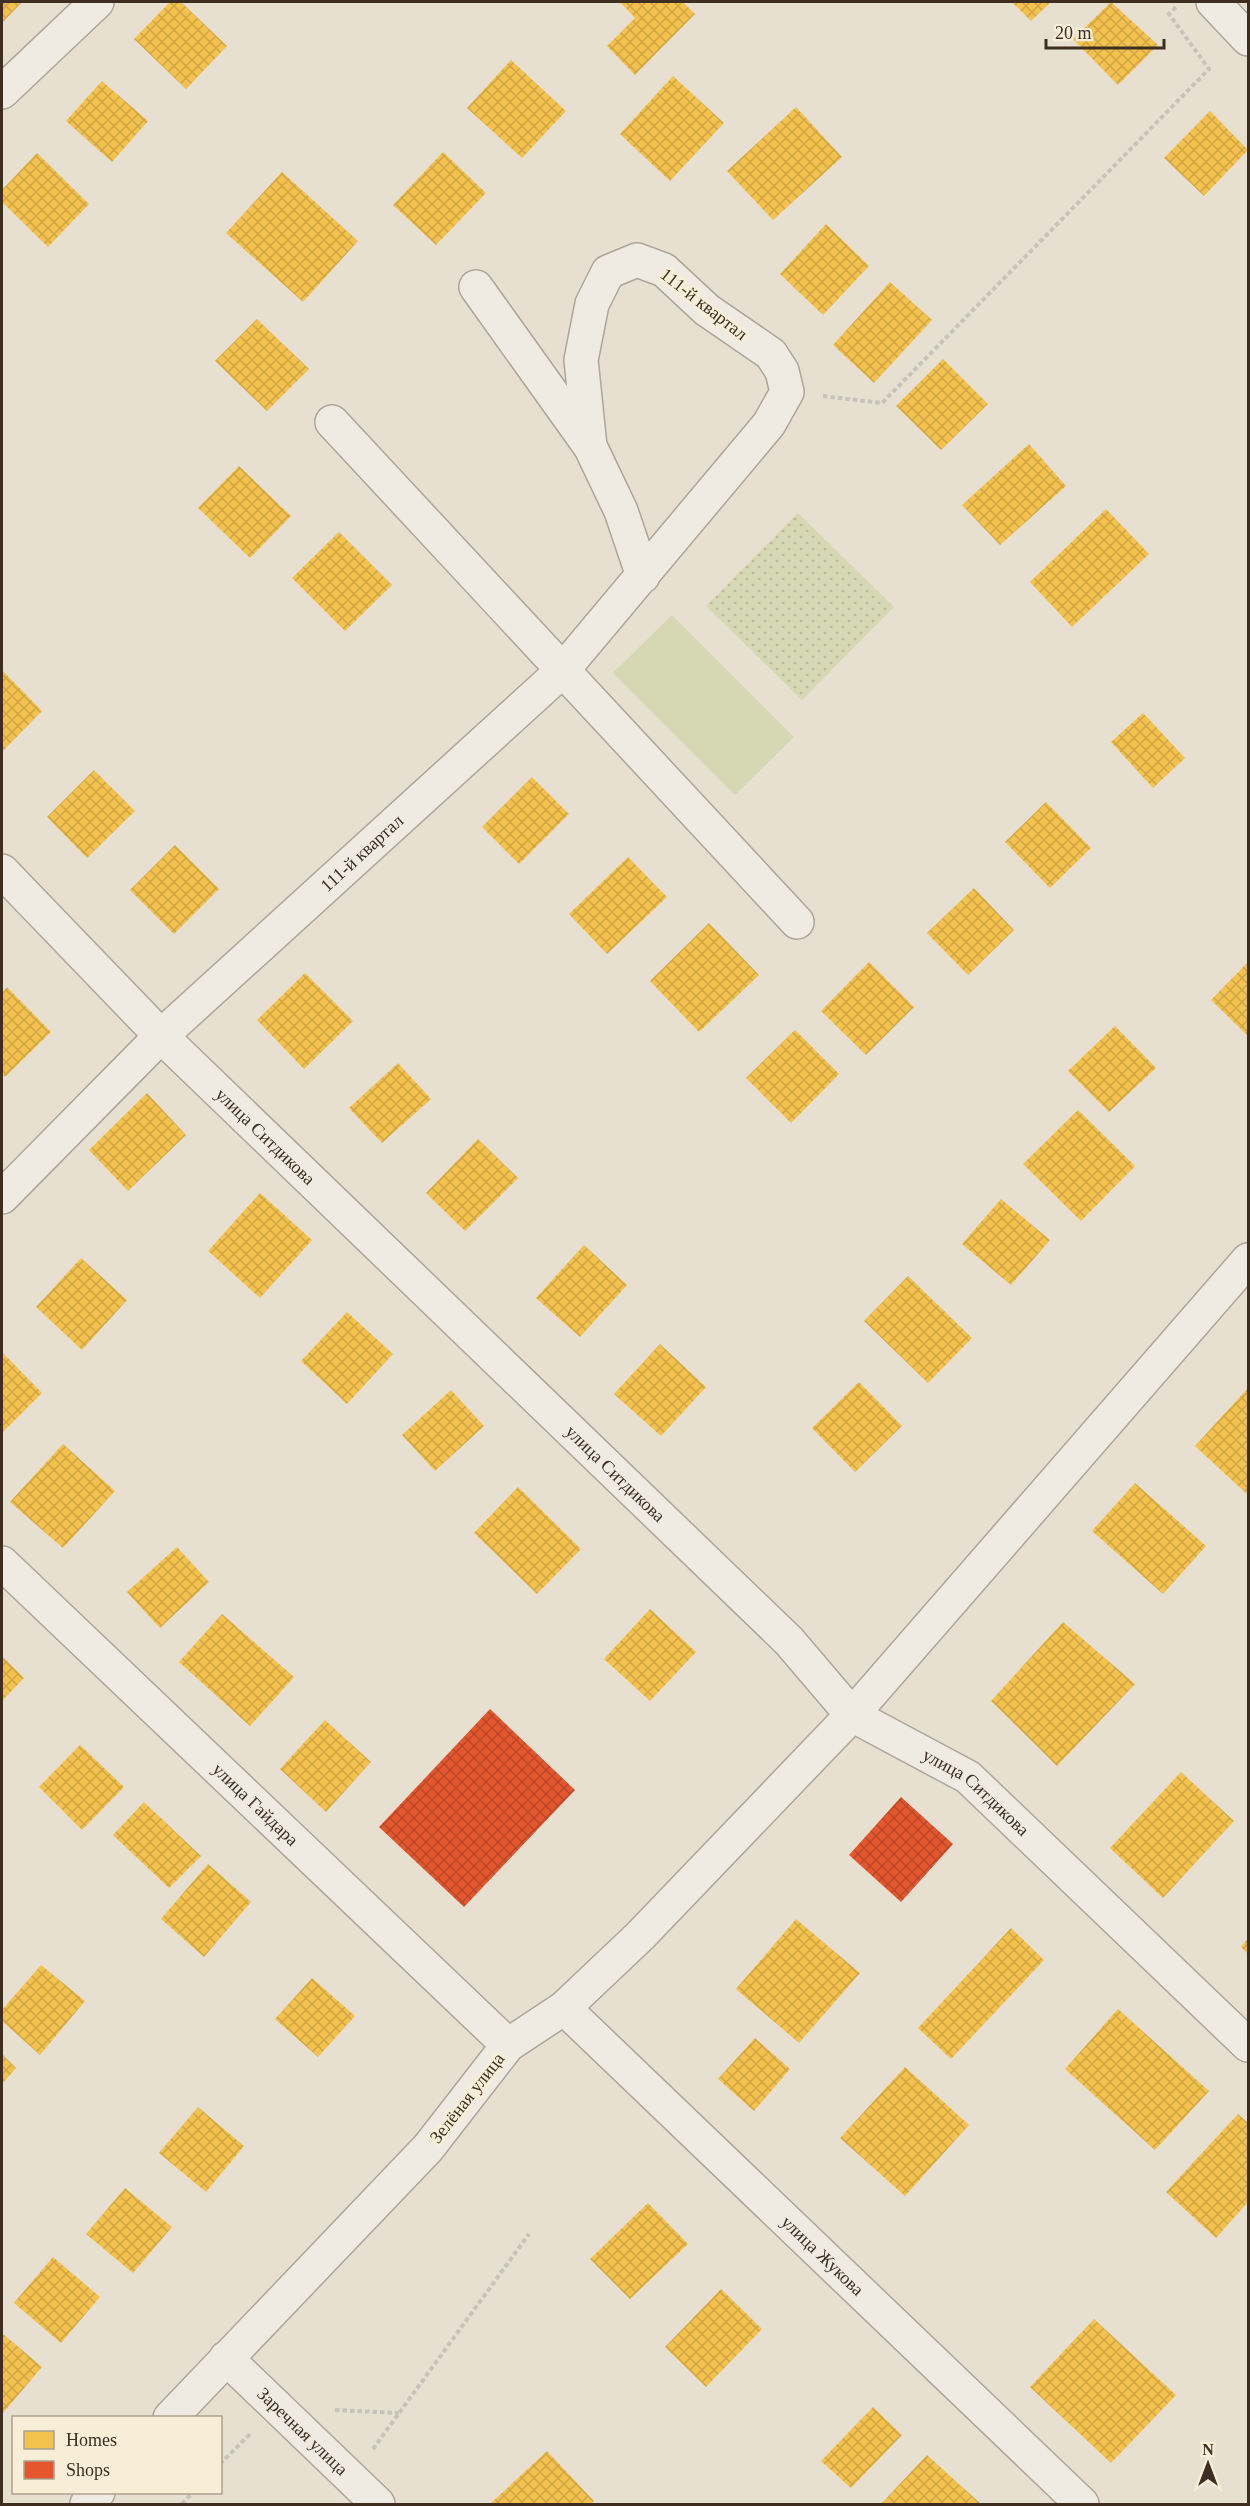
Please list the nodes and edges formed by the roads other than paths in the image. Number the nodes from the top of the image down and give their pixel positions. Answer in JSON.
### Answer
{"nodes":[{"id":1,"x":96,"y":2,"type":"edge"},
{"id":2,"x":1213,"y":2,"type":"edge"},
{"id":3,"x":1248,"y":39,"type":"edge"},
{"id":4,"x":2,"y":92,"type":"edge"},
{"id":5,"x":476,"y":287,"type":"dead end"},
{"id":6,"x":332,"y":422,"type":"dead end"},
{"id":7,"x":590,"y":446,"type":"junction"},
{"id":8,"x":644,"y":576,"type":"junction"},
{"id":9,"x":562,"y":671,"type":"junction"},
{"id":10,"x":2,"y":872,"type":"edge"},
{"id":11,"x":797,"y":922,"type":"dead end"},
{"id":12,"x":161,"y":1036,"type":"junction"},
{"id":13,"x":2,"y":1197,"type":"edge"},
{"id":14,"x":1242,"y":1281,"type":"edge"},
{"id":15,"x":2,"y":1563,"type":"edge"},
{"id":16,"x":852,"y":1715,"type":"junction"},
{"id":17,"x":564,"y":2008,"type":"junction"},
{"id":18,"x":508,"y":2045,"type":"junction"},
{"id":19,"x":1248,"y":2045,"type":"edge"},
{"id":20,"x":226,"y":2358,"type":"junction"},
{"id":21,"x":172,"y":2416,"type":"edge"},
{"id":22,"x":378,"y":2505,"type":"edge"},
{"id":23,"x":1082,"y":2505,"type":"edge"}],
"edges":[{"from":1,"to":4,"type":"street"},
{"from":2,"to":3,"type":"street"},
{"from":5,"to":7,"type":"street"},
{"from":6,"to":9,"type":"street"},
{"from":7,"to":8,"type":"street","name":"111-й квартал"},
{"from":7,"to":8,"type":"street","name":"111-й квартал"},
{"from":8,"to":9,"type":"street","name":"111-й квартал"},
{"from":9,"to":11,"type":"street"},
{"from":9,"to":12,"type":"street","name":"111-й квартал"},
{"from":10,"to":12,"type":"street","name":"улица Ситдикова"},
{"from":12,"to":13,"type":"street","name":"111-й квартал"},
{"from":12,"to":16,"type":"street","name":"улица Ситдикова"},
{"from":14,"to":16,"type":"street","name":"Зелёная улица"},
{"from":15,"to":18,"type":"street","name":"улица Гайдара"},
{"from":16,"to":17,"type":"street","name":"Зелёная улица"},
{"from":16,"to":19,"type":"street","name":"улица Ситдикова"},
{"from":17,"to":18,"type":"street","name":"Зелёная улица"},
{"from":17,"to":23,"type":"street","name":"улица Жукова"},
{"from":18,"to":20,"type":"street","name":"Зелёная улица"},
{"from":20,"to":21,"type":"street","name":"Зелёная улица"},
{"from":20,"to":22,"type":"street","name":"Заречная улица"}]}
